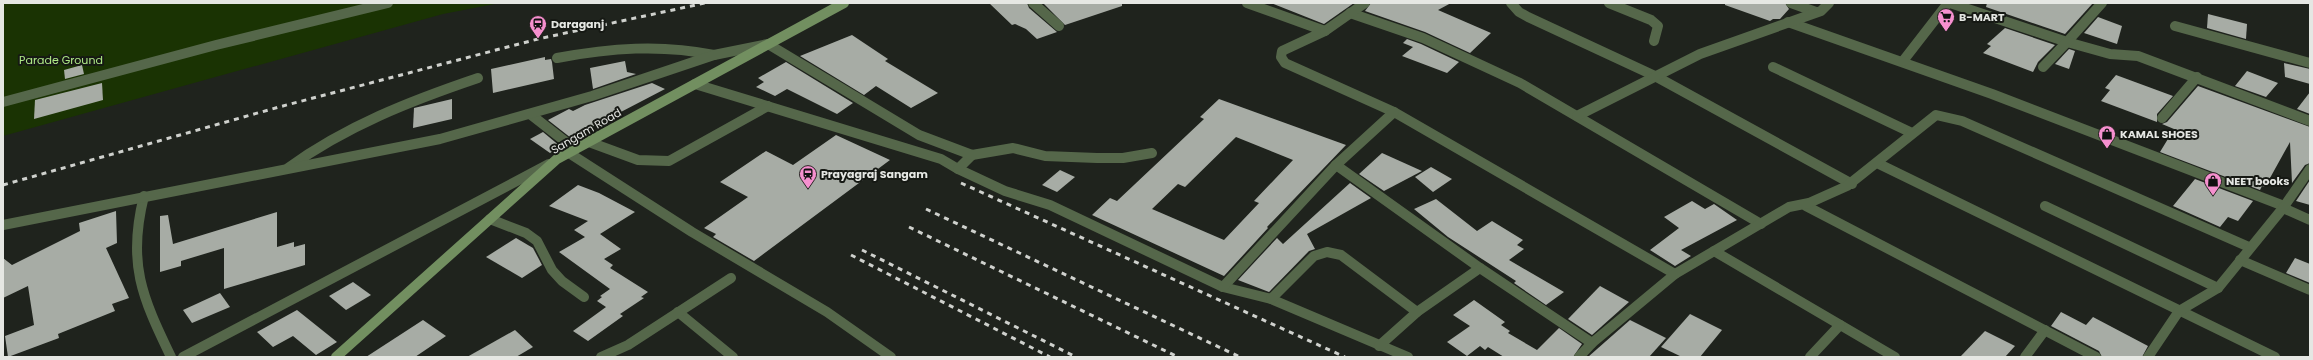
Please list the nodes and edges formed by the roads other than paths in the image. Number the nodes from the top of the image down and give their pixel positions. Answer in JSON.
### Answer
{"nodes":[{"id":1,"x":388,"y":3,"type":"edge"},
{"id":2,"x":844,"y":3,"type":"edge"},
{"id":3,"x":1033,"y":3,"type":"edge"},
{"id":4,"x":1247,"y":3,"type":"edge"},
{"id":5,"x":1365,"y":3,"type":"edge"},
{"id":6,"x":1511,"y":3,"type":"edge"},
{"id":7,"x":1791,"y":3,"type":"edge"},
{"id":8,"x":1829,"y":3,"type":"edge"},
{"id":9,"x":1949,"y":3,"type":"edge"},
{"id":10,"x":2100,"y":3,"type":"edge"},
{"id":11,"x":1616,"y":4,"type":"edge"},
{"id":12,"x":1816,"y":12,"type":"junction"},
{"id":13,"x":1350,"y":14,"type":"junction"},
{"id":14,"x":1788,"y":22,"type":"junction"},
{"id":15,"x":1059,"y":26,"type":"dead end"},
{"id":16,"x":2175,"y":26,"type":"dead end"},
{"id":17,"x":1325,"y":31,"type":"junction"},
{"id":18,"x":1654,"y":41,"type":"dead end"},
{"id":19,"x":2067,"y":42,"type":"junction"},
{"id":20,"x":768,"y":44,"type":"junction"},
{"id":21,"x":714,"y":55,"type":"junction"},
{"id":22,"x":557,"y":58,"type":"dead end"},
{"id":23,"x":1903,"y":61,"type":"junction"},
{"id":24,"x":2310,"y":63,"type":"edge"},
{"id":25,"x":1773,"y":67,"type":"dead end"},
{"id":26,"x":2043,"y":67,"type":"dead end"},
{"id":27,"x":1655,"y":76,"type":"junction"},
{"id":28,"x":478,"y":78,"type":"dead end"},
{"id":29,"x":2197,"y":78,"type":"junction"},
{"id":30,"x":695,"y":84,"type":"junction"},
{"id":31,"x":3,"y":102,"type":"edge"},
{"id":32,"x":768,"y":106,"type":"junction"},
{"id":33,"x":1394,"y":112,"type":"junction"},
{"id":34,"x":530,"y":114,"type":"junction"},
{"id":35,"x":1577,"y":116,"type":"junction"},
{"id":36,"x":2162,"y":118,"type":"dead end"},
{"id":37,"x":2310,"y":121,"type":"edge"},
{"id":38,"x":1912,"y":133,"type":"junction"},
{"id":39,"x":589,"y":142,"type":"junction"},
{"id":40,"x":572,"y":151,"type":"junction"},
{"id":41,"x":1152,"y":153,"type":"dead end"},
{"id":42,"x":972,"y":155,"type":"junction"},
{"id":43,"x":557,"y":159,"type":"junction"},
{"id":44,"x":1877,"y":163,"type":"junction"},
{"id":45,"x":1336,"y":165,"type":"junction"},
{"id":46,"x":288,"y":168,"type":"junction"},
{"id":47,"x":958,"y":169,"type":"junction"},
{"id":48,"x":2310,"y":169,"type":"edge"},
{"id":49,"x":1852,"y":184,"type":"junction"},
{"id":50,"x":144,"y":196,"type":"junction"},
{"id":51,"x":1806,"y":206,"type":"junction"},
{"id":52,"x":2045,"y":206,"type":"dead end"},
{"id":53,"x":2283,"y":207,"type":"junction"},
{"id":54,"x":490,"y":219,"type":"junction"},
{"id":55,"x":2310,"y":220,"type":"edge"},
{"id":56,"x":1761,"y":224,"type":"junction"},
{"id":57,"x":3,"y":225,"type":"edge"},
{"id":58,"x":2249,"y":247,"type":"junction"},
{"id":59,"x":1714,"y":251,"type":"junction"},
{"id":60,"x":2240,"y":260,"type":"junction"},
{"id":61,"x":1480,"y":268,"type":"junction"},
{"id":62,"x":1675,"y":274,"type":"junction"},
{"id":63,"x":731,"y":278,"type":"dead end"},
{"id":64,"x":1223,"y":287,"type":"junction"},
{"id":65,"x":2218,"y":288,"type":"junction"},
{"id":66,"x":2310,"y":290,"type":"edge"},
{"id":67,"x":584,"y":297,"type":"dead end"},
{"id":68,"x":1271,"y":299,"type":"junction"},
{"id":69,"x":678,"y":312,"type":"junction"},
{"id":70,"x":1417,"y":312,"type":"junction"},
{"id":71,"x":2179,"y":312,"type":"junction"},
{"id":72,"x":1840,"y":325,"type":"junction"},
{"id":73,"x":2045,"y":330,"type":"junction"},
{"id":74,"x":1592,"y":342,"type":"junction"},
{"id":75,"x":1380,"y":346,"type":"junction"},
{"id":76,"x":171,"y":357,"type":"edge"},
{"id":77,"x":183,"y":357,"type":"edge"},
{"id":78,"x":336,"y":357,"type":"edge"},
{"id":79,"x":601,"y":357,"type":"edge"},
{"id":80,"x":733,"y":357,"type":"edge"},
{"id":81,"x":891,"y":357,"type":"edge"},
{"id":82,"x":1408,"y":357,"type":"edge"},
{"id":83,"x":1578,"y":357,"type":"edge"},
{"id":84,"x":1810,"y":357,"type":"edge"},
{"id":85,"x":1895,"y":357,"type":"edge"},
{"id":86,"x":2026,"y":357,"type":"edge"},
{"id":87,"x":2096,"y":357,"type":"edge"},
{"id":88,"x":2148,"y":357,"type":"edge"},
{"id":89,"x":2275,"y":357,"type":"edge"}],
"edges":[{"from":1,"to":31,"type":"street"},
{"from":2,"to":20,"type":"main road","name":"Sangam Road"},
{"from":3,"to":15,"type":"street"},
{"from":4,"to":17,"type":"street"},
{"from":5,"to":13,"type":"street"},
{"from":6,"to":27,"type":"street"},
{"from":7,"to":12,"type":"street"},
{"from":8,"to":12,"type":"street"},
{"from":9,"to":19,"type":"street"},
{"from":9,"to":23,"type":"street"},
{"from":10,"to":19,"type":"street"},
{"from":11,"to":18,"type":"street"},
{"from":12,"to":14,"type":"street"},
{"from":13,"to":17,"type":"street"},
{"from":13,"to":35,"type":"street"},
{"from":14,"to":23,"type":"street"},
{"from":14,"to":27,"type":"street"},
{"from":16,"to":24,"type":"street"},
{"from":17,"to":33,"type":"street"},
{"from":19,"to":26,"type":"street"},
{"from":19,"to":29,"type":"street"},
{"from":20,"to":21,"type":"street"},
{"from":20,"to":30,"type":"main road","name":"Sangam Road"},
{"from":20,"to":42,"type":"street"},
{"from":21,"to":22,"type":"street"},
{"from":21,"to":34,"type":"street"},
{"from":23,"to":53,"type":"street"},
{"from":25,"to":38,"type":"street"},
{"from":27,"to":35,"type":"street"},
{"from":27,"to":49,"type":"street"},
{"from":28,"to":46,"type":"street"},
{"from":29,"to":36,"type":"street"},
{"from":29,"to":37,"type":"street"},
{"from":30,"to":32,"type":"street"},
{"from":30,"to":39,"type":"main road","name":"Sangam Road"},
{"from":32,"to":39,"type":"street"},
{"from":32,"to":47,"type":"street"},
{"from":33,"to":45,"type":"street"},
{"from":33,"to":62,"type":"street"},
{"from":34,"to":40,"type":"street"},
{"from":34,"to":46,"type":"street"},
{"from":35,"to":56,"type":"street"},
{"from":38,"to":44,"type":"street"},
{"from":38,"to":58,"type":"street"},
{"from":39,"to":40,"type":"main road","name":"Sangam Road"},
{"from":40,"to":43,"type":"main road","name":"Sangam Road"},
{"from":40,"to":81,"type":"street"},
{"from":41,"to":42,"type":"street"},
{"from":42,"to":47,"type":"street"},
{"from":43,"to":54,"type":"main road","name":"Sangam Road"},
{"from":43,"to":77,"type":"street"},
{"from":44,"to":49,"type":"street"},
{"from":44,"to":71,"type":"street"},
{"from":45,"to":61,"type":"street"},
{"from":45,"to":64,"type":"street"},
{"from":46,"to":50,"type":"street"},
{"from":47,"to":64,"type":"street"},
{"from":48,"to":53,"type":"street"},
{"from":49,"to":51,"type":"street"},
{"from":50,"to":57,"type":"street"},
{"from":50,"to":76,"type":"street"},
{"from":51,"to":56,"type":"street"},
{"from":51,"to":73,"type":"street"},
{"from":52,"to":65,"type":"street"},
{"from":53,"to":55,"type":"street"},
{"from":53,"to":58,"type":"street"},
{"from":54,"to":67,"type":"street"},
{"from":54,"to":78,"type":"main road","name":"Sangam Road"},
{"from":56,"to":59,"type":"street"},
{"from":58,"to":60,"type":"street"},
{"from":59,"to":62,"type":"street"},
{"from":59,"to":72,"type":"street"},
{"from":60,"to":65,"type":"street"},
{"from":60,"to":66,"type":"street"},
{"from":61,"to":70,"type":"street"},
{"from":61,"to":74,"type":"street"},
{"from":62,"to":74,"type":"street"},
{"from":63,"to":69,"type":"street"},
{"from":64,"to":68,"type":"street"},
{"from":65,"to":71,"type":"street"},
{"from":68,"to":70,"type":"street"},
{"from":68,"to":75,"type":"street"},
{"from":69,"to":79,"type":"street"},
{"from":69,"to":80,"type":"street"},
{"from":70,"to":75,"type":"street"},
{"from":71,"to":88,"type":"street"},
{"from":71,"to":89,"type":"street"},
{"from":72,"to":84,"type":"street"},
{"from":72,"to":85,"type":"street"},
{"from":73,"to":86,"type":"street"},
{"from":73,"to":87,"type":"street"},
{"from":74,"to":83,"type":"street"},
{"from":75,"to":82,"type":"street"}]}
